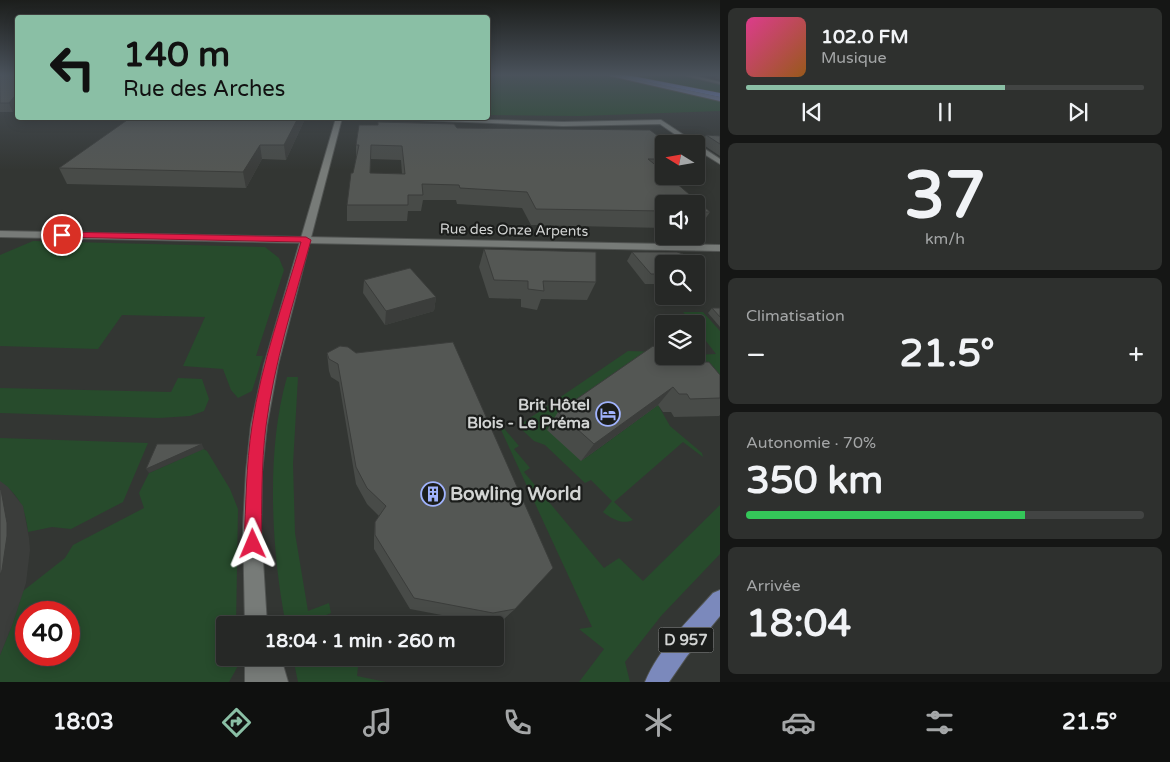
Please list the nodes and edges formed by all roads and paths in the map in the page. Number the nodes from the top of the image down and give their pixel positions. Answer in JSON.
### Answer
{"nodes":[{"id":1,"x":338,"y":120,"type":"edge"},
{"id":2,"x":458,"y":120,"type":"edge"},
{"id":3,"x":681,"y":135,"type":"edge"},
{"id":4,"x":705,"y":152,"type":"edge"},
{"id":5,"x":720,"y":162,"type":"edge"},
{"id":6,"x":0,"y":234,"type":"edge"},
{"id":7,"x":306,"y":240,"type":"junction"},
{"id":8,"x":720,"y":248,"type":"edge"},
{"id":9,"x":720,"y":600,"type":"edge"},
{"id":10,"x":258,"y":616,"type":"edge"},
{"id":11,"x":256,"y":666,"type":"edge"},
{"id":12,"x":272,"y":666,"type":"edge"},
{"id":13,"x":256,"y":682,"type":"edge"},
{"id":14,"x":277,"y":682,"type":"edge"},
{"id":15,"x":656,"y":682,"type":"edge"}],
"edges":[{"from":1,"to":7,"type":"street"},
{"from":2,"to":3,"type":"street"},
{"from":4,"to":5,"type":"street"},
{"from":6,"to":7,"type":"street","name":"Rue des Onze Arpents"},
{"from":7,"to":8,"type":"street","name":"Rue des Onze Arpents"},
{"from":7,"to":10,"type":"street"},
{"from":9,"to":15,"type":"main road","number":"D 957"},
{"from":11,"to":13,"type":"street"},
{"from":12,"to":14,"type":"street"}]}
